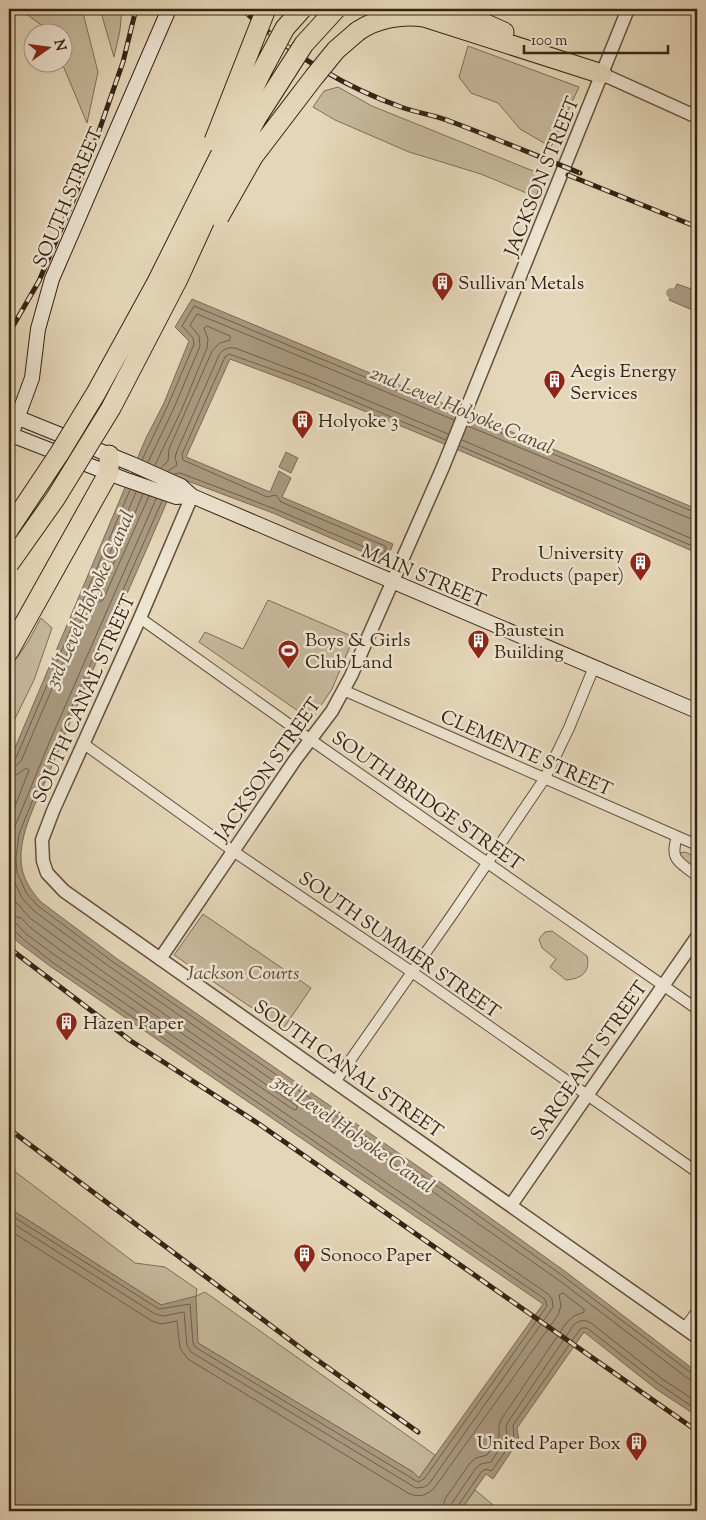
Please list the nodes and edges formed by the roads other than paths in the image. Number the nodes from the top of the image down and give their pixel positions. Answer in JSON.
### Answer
{"nodes":[{"id":1,"x":169,"y":9,"type":"edge"},
{"id":2,"x":266,"y":9,"type":"edge"},
{"id":3,"x":302,"y":9,"type":"edge"},
{"id":4,"x":336,"y":9,"type":"edge"},
{"id":5,"x":452,"y":9,"type":"edge"},
{"id":6,"x":628,"y":9,"type":"edge"},
{"id":7,"x":602,"y":74,"type":"junction"},
{"id":8,"x":697,"y":117,"type":"edge"},
{"id":9,"x":178,"y":279,"type":"junction"},
{"id":10,"x":128,"y":332,"type":"junction"},
{"id":11,"x":13,"y":415,"type":"edge"},
{"id":12,"x":10,"y":434,"type":"edge"},
{"id":13,"x":114,"y":468,"type":"junction"},
{"id":14,"x":178,"y":491,"type":"junction"},
{"id":15,"x":192,"y":496,"type":"junction"},
{"id":16,"x":9,"y":529,"type":"edge"},
{"id":17,"x":9,"y":564,"type":"edge"},
{"id":18,"x":393,"y":582,"type":"junction"},
{"id":19,"x":140,"y":618,"type":"junction"},
{"id":20,"x":9,"y":651,"type":"edge"},
{"id":21,"x":594,"y":667,"type":"junction"},
{"id":22,"x":343,"y":690,"type":"junction"},
{"id":23,"x":697,"y":711,"type":"edge"},
{"id":24,"x":311,"y":740,"type":"junction"},
{"id":25,"x":84,"y":744,"type":"junction"},
{"id":26,"x":545,"y":778,"type":"junction"},
{"id":27,"x":676,"y":837,"type":"junction"},
{"id":28,"x":697,"y":845,"type":"edge"},
{"id":29,"x":233,"y":851,"type":"junction"},
{"id":30,"x":488,"y":862,"type":"junction"},
{"id":31,"x":697,"y":876,"type":"edge"},
{"id":32,"x":697,"y":937,"type":"edge"},
{"id":33,"x":160,"y":959,"type":"junction"},
{"id":34,"x":412,"y":972,"type":"junction"},
{"id":35,"x":663,"y":985,"type":"junction"},
{"id":36,"x":697,"y":1009,"type":"edge"},
{"id":37,"x":335,"y":1082,"type":"junction"},
{"id":38,"x":586,"y":1095,"type":"junction"},
{"id":39,"x":697,"y":1172,"type":"edge"},
{"id":40,"x":511,"y":1204,"type":"junction"},
{"id":41,"x":697,"y":1311,"type":"edge"},
{"id":42,"x":685,"y":1328,"type":"junction"},
{"id":43,"x":697,"y":1337,"type":"edge"}],
"edges":[{"from":1,"to":11,"type":"main road","name":"SOUTH STREET"},
{"from":2,"to":10,"type":"highway","bridge":true},
{"from":3,"to":10,"type":"highway","bridge":true},
{"from":4,"to":9,"type":"highway","bridge":true},
{"from":5,"to":7,"type":"highway"},
{"from":6,"to":7,"type":"street","name":"JACKSON STREET"},
{"from":7,"to":8,"type":"street"},
{"from":7,"to":9,"type":"highway","bridge":true},
{"from":7,"to":18,"type":"street","name":"JACKSON STREET"},
{"from":9,"to":17,"type":"highway","bridge":true},
{"from":10,"to":16,"type":"highway","bridge":true},
{"from":11,"to":12,"type":"main road","name":"SOUTH STREET"},
{"from":11,"to":13,"type":"main road","name":"MAIN STREET"},
{"from":12,"to":13,"type":"main road","name":"MAIN STREET"},
{"from":13,"to":14,"type":"main road","name":"MAIN STREET"},
{"from":13,"to":14,"type":"main road","name":"MAIN STREET"},
{"from":13,"to":20,"type":"highway"},
{"from":14,"to":15,"type":"main road","name":"MAIN STREET"},
{"from":15,"to":18,"type":"main road","name":"MAIN STREET"},
{"from":15,"to":19,"type":"street","name":"SOUTH CANAL STREET"},
{"from":18,"to":21,"type":"main road","name":"MAIN STREET"},
{"from":18,"to":22,"type":"street","name":"JACKSON STREET"},
{"from":19,"to":24,"type":"street","name":"SOUTH BRIDGE STREET"},
{"from":19,"to":25,"type":"street","name":"SOUTH CANAL STREET"},
{"from":21,"to":23,"type":"main road","name":"MAIN STREET"},
{"from":21,"to":26,"type":"street"},
{"from":22,"to":24,"type":"street","name":"JACKSON STREET"},
{"from":22,"to":26,"type":"street","name":"CLEMENTE STREET"},
{"from":24,"to":29,"type":"street","name":"JACKSON STREET"},
{"from":24,"to":30,"type":"street","name":"SOUTH BRIDGE STREET"},
{"from":25,"to":29,"type":"street","name":"SOUTH SUMMER STREET"},
{"from":25,"to":33,"type":"street","name":"SOUTH CANAL STREET"},
{"from":26,"to":27,"type":"street","name":"CLEMENTE STREET"},
{"from":26,"to":30,"type":"street"},
{"from":27,"to":28,"type":"street","name":"CLEMENTE STREET"},
{"from":27,"to":31,"type":"street"},
{"from":29,"to":33,"type":"street","name":"JACKSON STREET"},
{"from":29,"to":34,"type":"street","name":"SOUTH SUMMER STREET"},
{"from":30,"to":34,"type":"street"},
{"from":30,"to":35,"type":"street","name":"SOUTH BRIDGE STREET"},
{"from":32,"to":35,"type":"street","name":"SARGEANT STREET"},
{"from":33,"to":37,"type":"street","name":"SOUTH CANAL STREET"},
{"from":34,"to":37,"type":"street"},
{"from":34,"to":38,"type":"street","name":"SOUTH SUMMER STREET"},
{"from":35,"to":36,"type":"street","name":"SOUTH BRIDGE STREET"},
{"from":35,"to":38,"type":"street","name":"SARGEANT STREET"},
{"from":37,"to":40,"type":"street","name":"SOUTH CANAL STREET"},
{"from":38,"to":39,"type":"street","name":"SOUTH SUMMER STREET"},
{"from":38,"to":40,"type":"street","name":"SARGEANT STREET"},
{"from":40,"to":42,"type":"street","name":"SOUTH CANAL STREET"},
{"from":41,"to":42,"type":"street"},
{"from":42,"to":43,"type":"street","name":"SOUTH CANAL STREET"}]}
